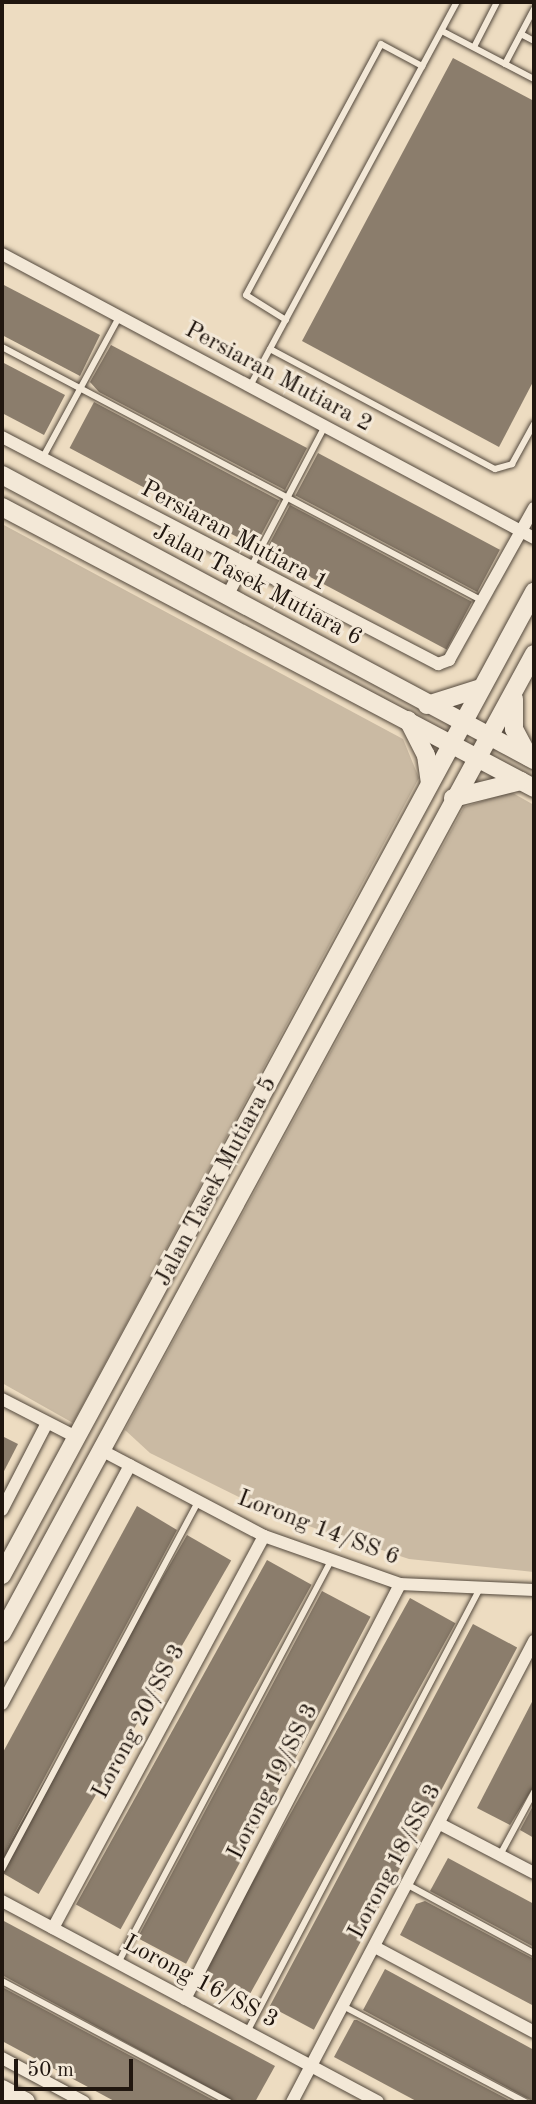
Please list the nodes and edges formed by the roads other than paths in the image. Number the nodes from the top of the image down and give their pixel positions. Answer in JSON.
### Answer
{"nodes":[{"id":1,"x":457,"y":2,"type":"edge"},
{"id":2,"x":498,"y":2,"type":"edge"},
{"id":3,"x":534,"y":9,"type":"edge"},
{"id":4,"x":442,"y":31,"type":"junction"},
{"id":5,"x":521,"y":34,"type":"junction"},
{"id":6,"x":534,"y":41,"type":"edge"},
{"id":7,"x":474,"y":47,"type":"junction"},
{"id":8,"x":505,"y":64,"type":"junction"},
{"id":9,"x":422,"y":66,"type":"junction"},
{"id":10,"x":534,"y":79,"type":"edge"},
{"id":11,"x":2,"y":254,"type":"edge"},
{"id":12,"x":119,"y":317,"type":"junction"},
{"id":13,"x":286,"y":320,"type":"junction"},
{"id":14,"x":2,"y":347,"type":"edge"},
{"id":15,"x":271,"y":349,"type":"junction"},
{"id":16,"x":250,"y":386,"type":"junction"},
{"id":17,"x":81,"y":389,"type":"junction"},
{"id":18,"x":534,"y":424,"type":"edge"},
{"id":19,"x":325,"y":426,"type":"junction"},
{"id":20,"x":2,"y":437,"type":"edge"},
{"id":21,"x":43,"y":459,"type":"junction"},
{"id":22,"x":2,"y":475,"type":"edge"},
{"id":23,"x":23,"y":486,"type":"junction"},
{"id":24,"x":288,"y":498,"type":"junction"},
{"id":25,"x":5,"y":509,"type":"edge"},
{"id":26,"x":534,"y":509,"type":"edge"},
{"id":27,"x":522,"y":531,"type":"junction"},
{"id":28,"x":534,"y":538,"type":"edge"},
{"id":29,"x":246,"y":568,"type":"junction"},
{"id":30,"x":534,"y":592,"type":"edge"},
{"id":31,"x":226,"y":598,"type":"junction"},
{"id":32,"x":482,"y":601,"type":"junction"},
{"id":33,"x":534,"y":654,"type":"edge"},
{"id":34,"x":481,"y":688,"type":"junction"},
{"id":35,"x":515,"y":692,"type":"junction"},
{"id":36,"x":427,"y":705,"type":"junction"},
{"id":37,"x":407,"y":718,"type":"junction"},
{"id":38,"x":463,"y":723,"type":"junction"},
{"id":39,"x":489,"y":738,"type":"junction"},
{"id":40,"x":452,"y":743,"type":"junction"},
{"id":41,"x":478,"y":756,"type":"junction"},
{"id":42,"x":532,"y":759,"type":"edge"},
{"id":43,"x":430,"y":782,"type":"junction"},
{"id":44,"x":527,"y":785,"type":"edge"},
{"id":45,"x":453,"y":798,"type":"junction"},
{"id":46,"x":184,"y":1242,"type":"junction"},
{"id":47,"x":206,"y":1251,"type":"junction"},
{"id":48,"x":2,"y":1399,"type":"edge"},
{"id":49,"x":47,"y":1423,"type":"junction"},
{"id":50,"x":76,"y":1437,"type":"junction"},
{"id":51,"x":102,"y":1450,"type":"junction"},
{"id":52,"x":130,"y":1465,"type":"junction"},
{"id":53,"x":198,"y":1502,"type":"junction"},
{"id":54,"x":2,"y":1510,"type":"edge"},
{"id":55,"x":264,"y":1536,"type":"junction"},
{"id":56,"x":331,"y":1561,"type":"junction"},
{"id":57,"x":2,"y":1575,"type":"edge"},
{"id":58,"x":400,"y":1584,"type":"junction"},
{"id":59,"x":534,"y":1590,"type":"edge"},
{"id":60,"x":479,"y":1591,"type":"junction"},
{"id":61,"x":2,"y":1633,"type":"edge"},
{"id":62,"x":534,"y":1641,"type":"edge"},
{"id":63,"x":2,"y":1704,"type":"edge"},
{"id":64,"x":534,"y":1791,"type":"edge"},
{"id":65,"x":440,"y":1824,"type":"junction"},
{"id":66,"x":500,"y":1855,"type":"junction"},
{"id":67,"x":2,"y":1868,"type":"edge"},
{"id":68,"x":534,"y":1873,"type":"edge"},
{"id":69,"x":408,"y":1885,"type":"junction"},
{"id":70,"x":2,"y":1901,"type":"edge"},
{"id":71,"x":53,"y":1928,"type":"junction"},
{"id":72,"x":375,"y":1947,"type":"junction"},
{"id":73,"x":534,"y":1953,"type":"edge"},
{"id":74,"x":118,"y":1963,"type":"junction"},
{"id":75,"x":2,"y":1982,"type":"edge"},
{"id":76,"x":186,"y":1999,"type":"junction"},
{"id":77,"x":344,"y":2006,"type":"junction"},
{"id":78,"x":247,"y":2032,"type":"junction"},
{"id":79,"x":534,"y":2032,"type":"edge"},
{"id":80,"x":2,"y":2058,"type":"edge"},
{"id":81,"x":311,"y":2066,"type":"junction"},
{"id":82,"x":2,"y":2089,"type":"edge"},
{"id":83,"x":26,"y":2102,"type":"edge"},
{"id":84,"x":84,"y":2102,"type":"edge"},
{"id":85,"x":229,"y":2102,"type":"edge"},
{"id":86,"x":292,"y":2102,"type":"edge"},
{"id":87,"x":378,"y":2102,"type":"edge"},
{"id":88,"x":525,"y":2102,"type":"edge"}],
"edges":[{"from":1,"to":4,"type":"lane"},
{"from":2,"to":7,"type":"lane"},
{"from":3,"to":5,"type":"lane"},
{"from":4,"to":7,"type":"lane"},
{"from":4,"to":9,"type":"lane"},
{"from":5,"to":6,"type":"lane"},
{"from":5,"to":8,"type":"lane"},
{"from":7,"to":8,"type":"lane"},
{"from":8,"to":10,"type":"lane"},
{"from":9,"to":13,"type":"lane"},
{"from":9,"to":13,"type":"lane"},
{"from":11,"to":12,"type":"street","name":"Persiaran Mutiara 2"},
{"from":12,"to":16,"type":"street","name":"Persiaran Mutiara 2"},
{"from":12,"to":17,"type":"lane"},
{"from":13,"to":15,"type":"lane"},
{"from":14,"to":17,"type":"lane"},
{"from":15,"to":16,"type":"lane"},
{"from":15,"to":18,"type":"lane"},
{"from":16,"to":19,"type":"street","name":"Persiaran Mutiara 2"},
{"from":17,"to":21,"type":"lane"},
{"from":17,"to":24,"type":"lane"},
{"from":19,"to":24,"type":"lane"},
{"from":19,"to":27,"type":"street","name":"Persiaran Mutiara 2"},
{"from":20,"to":21,"type":"street","name":"Persiaran Mutiara 1"},
{"from":21,"to":29,"type":"street","name":"Persiaran Mutiara 1"},
{"from":22,"to":23,"type":"street","name":"Jalan Tasek Mutiara 6"},
{"from":23,"to":25,"type":"street"},
{"from":23,"to":31,"type":"street","name":"Jalan Tasek Mutiara 6"},
{"from":24,"to":29,"type":"lane"},
{"from":24,"to":32,"type":"lane"},
{"from":25,"to":37,"type":"street","name":"Jalan Tasek Mutiara 6"},
{"from":26,"to":27,"type":"street"},
{"from":27,"to":28,"type":"street","name":"Persiaran Mutiara 2"},
{"from":27,"to":32,"type":"street"},
{"from":29,"to":31,"type":"street"},
{"from":29,"to":32,"type":"street","name":"Persiaran Mutiara 1"},
{"from":30,"to":34,"type":"street","name":"Jalan Tasek Mutiara 5"},
{"from":31,"to":36,"type":"street","name":"Jalan Tasek Mutiara 6"},
{"from":33,"to":35,"type":"street","name":"Jalan Tasek Mutiara 5"},
{"from":34,"to":36,"type":"street"},
{"from":34,"to":38,"type":"street","name":"Jalan Tasek Mutiara 5"},
{"from":35,"to":39,"type":"street","name":"Jalan Tasek Mutiara 5"},
{"from":35,"to":42,"type":"street"},
{"from":36,"to":38,"type":"street","name":"Jalan Tasek Mutiara 6"},
{"from":37,"to":40,"type":"street","name":"Jalan Tasek Mutiara 6"},
{"from":37,"to":43,"type":"street"},
{"from":38,"to":39,"type":"street","name":"Jalan Tasek Mutiara 6"},
{"from":38,"to":40,"type":"street","name":"Jalan Tasek Mutiara 5"},
{"from":39,"to":41,"type":"street","name":"Jalan Tasek Mutiara 5"},
{"from":39,"to":42,"type":"street","name":"Jalan Tasek Mutiara 6"},
{"from":40,"to":41,"type":"street","name":"Jalan Tasek Mutiara 6"},
{"from":40,"to":43,"type":"street","name":"Jalan Tasek Mutiara 5"},
{"from":41,"to":44,"type":"street","name":"Jalan Tasek Mutiara 6"},
{"from":41,"to":45,"type":"street","name":"Jalan Tasek Mutiara 5"},
{"from":43,"to":46,"type":"street","name":"Jalan Tasek Mutiara 5"},
{"from":44,"to":45,"type":"street"},
{"from":45,"to":47,"type":"street","name":"Jalan Tasek Mutiara 5"},
{"from":46,"to":47,"type":"street"},
{"from":46,"to":50,"type":"street","name":"Jalan Tasek Mutiara 5"},
{"from":47,"to":51,"type":"street","name":"Jalan Tasek Mutiara 5"},
{"from":48,"to":49,"type":"street"},
{"from":49,"to":50,"type":"street"},
{"from":49,"to":54,"type":"street"},
{"from":50,"to":57,"type":"street","name":"Jalan Tasek Mutiara 5"},
{"from":51,"to":52,"type":"street","name":"Lorong 14/SS 6"},
{"from":51,"to":61,"type":"street","name":"Jalan Tasek Mutiara 5"},
{"from":52,"to":53,"type":"street","name":"Lorong 14/SS 6"},
{"from":52,"to":63,"type":"street"},
{"from":53,"to":55,"type":"street","name":"Lorong 14/SS 6"},
{"from":53,"to":67,"type":"lane"},
{"from":55,"to":56,"type":"street","name":"Lorong 14/SS 6"},
{"from":55,"to":71,"type":"street","name":"Lorong 20/SS 3"},
{"from":56,"to":58,"type":"street","name":"Lorong 14/SS 6"},
{"from":56,"to":74,"type":"lane"},
{"from":58,"to":60,"type":"street","name":"Lorong 14/SS 6"},
{"from":58,"to":76,"type":"street","name":"Lorong 19/SS 3"},
{"from":59,"to":60,"type":"street","name":"Lorong 14/SS 6"},
{"from":60,"to":78,"type":"lane"},
{"from":62,"to":65,"type":"street","name":"Lorong 18/SS 3"},
{"from":64,"to":66,"type":"lane"},
{"from":65,"to":66,"type":"street"},
{"from":65,"to":69,"type":"street","name":"Lorong 18/SS 3"},
{"from":66,"to":68,"type":"street"},
{"from":69,"to":72,"type":"street","name":"Lorong 18/SS 3"},
{"from":69,"to":73,"type":"lane"},
{"from":70,"to":71,"type":"street","name":"Lorong 16/SS 3"},
{"from":71,"to":74,"type":"street","name":"Lorong 16/SS 3"},
{"from":72,"to":77,"type":"street","name":"Lorong 18/SS 3"},
{"from":72,"to":79,"type":"street"},
{"from":74,"to":76,"type":"street","name":"Lorong 16/SS 3"},
{"from":75,"to":85,"type":"lane"},
{"from":76,"to":78,"type":"street","name":"Lorong 16/SS 3"},
{"from":77,"to":81,"type":"street","name":"Lorong 18/SS 3"},
{"from":77,"to":88,"type":"lane"},
{"from":78,"to":81,"type":"street","name":"Lorong 16/SS 3"},
{"from":80,"to":84,"type":"street"},
{"from":81,"to":86,"type":"street","name":"Lorong 18/SS 3"},
{"from":81,"to":87,"type":"street","name":"Lorong 16/SS 3"},
{"from":82,"to":83,"type":"street"}]}
